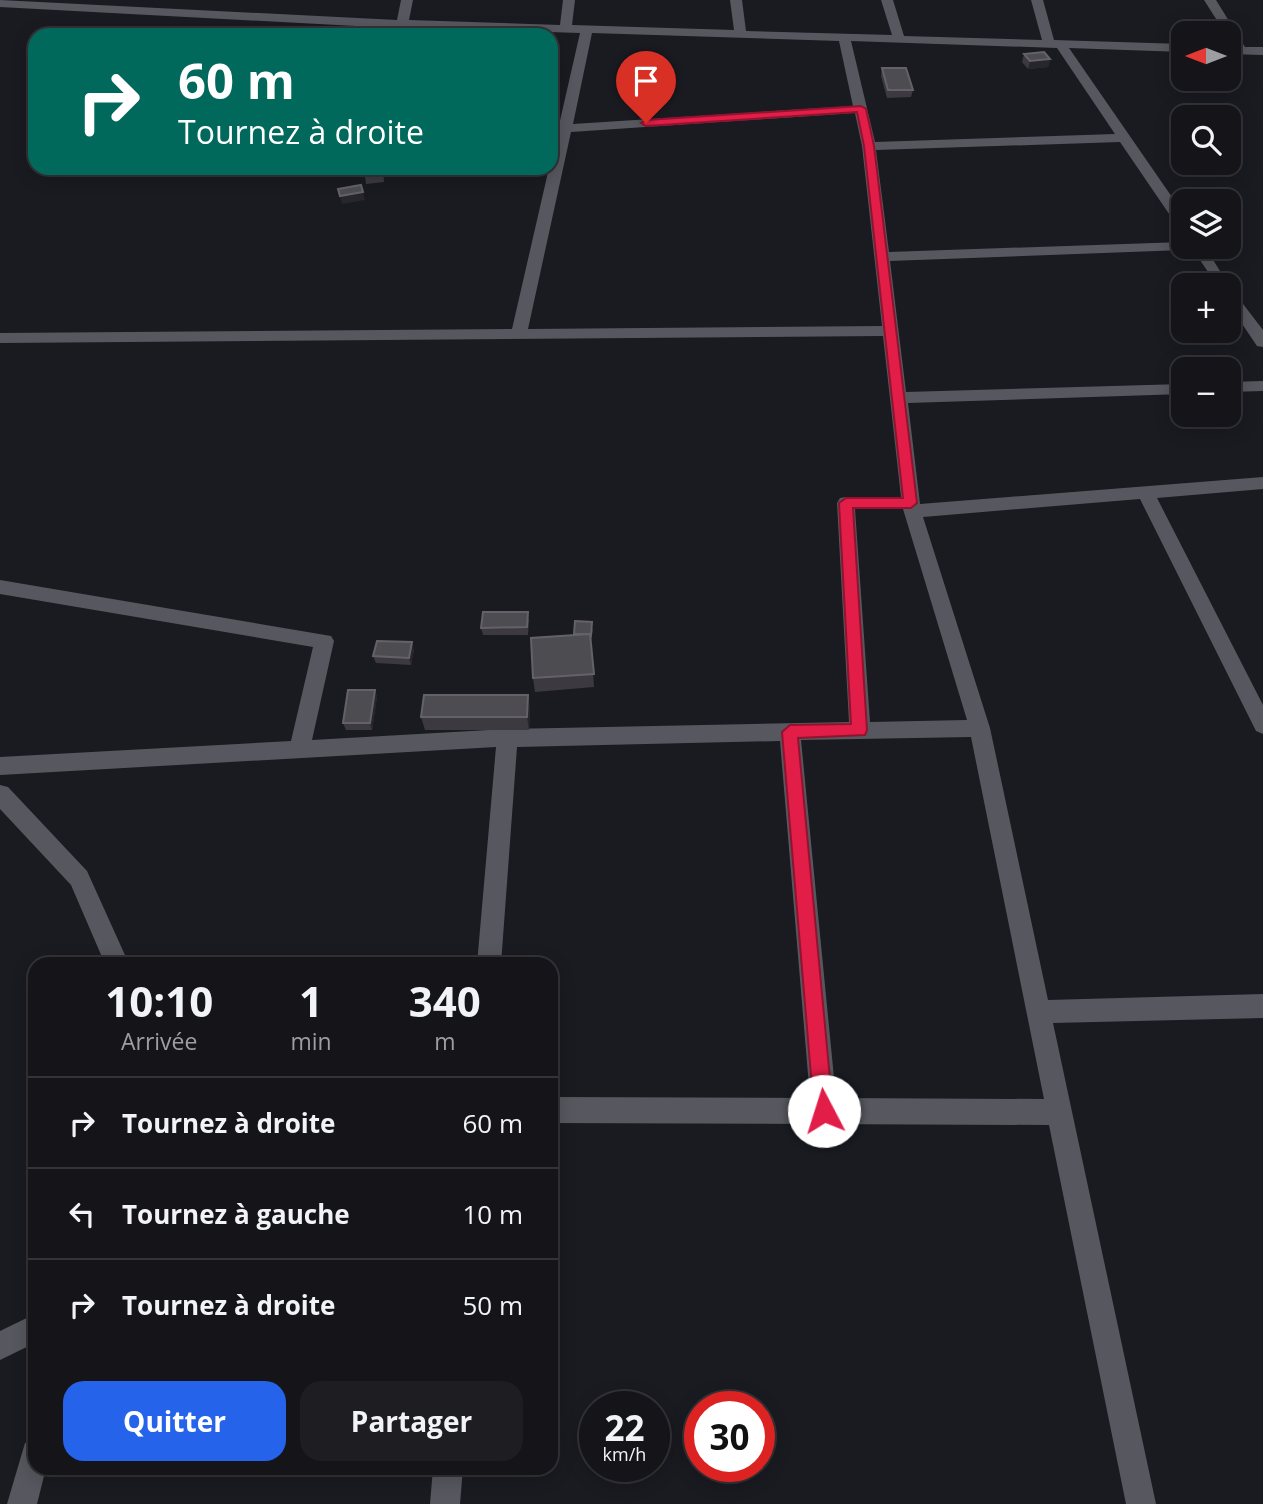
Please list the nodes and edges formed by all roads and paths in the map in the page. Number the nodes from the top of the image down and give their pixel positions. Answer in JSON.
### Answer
{"nodes":[{"id":1,"x":237,"y":0,"type":"edge"},
{"id":2,"x":407,"y":0,"type":"edge"},
{"id":3,"x":569,"y":0,"type":"edge"},
{"id":4,"x":736,"y":0,"type":"edge"},
{"id":5,"x":887,"y":0,"type":"edge"},
{"id":6,"x":1037,"y":0,"type":"edge"},
{"id":7,"x":1210,"y":0,"type":"edge"},
{"id":8,"x":0,"y":3,"type":"edge"},
{"id":9,"x":70,"y":3,"type":"edge"},
{"id":10,"x":231,"y":15,"type":"junction"},
{"id":11,"x":1220,"y":21,"type":"edge"},
{"id":12,"x":402,"y":24,"type":"junction"},
{"id":13,"x":413,"y":28,"type":"edge"},
{"id":14,"x":558,"y":29,"type":"edge"},
{"id":15,"x":566,"y":29,"type":"junction"},
{"id":16,"x":587,"y":30,"type":"junction"},
{"id":17,"x":740,"y":34,"type":"junction"},
{"id":18,"x":844,"y":38,"type":"junction"},
{"id":19,"x":899,"y":39,"type":"junction"},
{"id":20,"x":1055,"y":44,"type":"junction"},
{"id":21,"x":1171,"y":48,"type":"edge"},
{"id":22,"x":1241,"y":50,"type":"edge"},
{"id":23,"x":1263,"y":51,"type":"edge"},
{"id":24,"x":861,"y":109,"type":"junction"},
{"id":25,"x":558,"y":128,"type":"edge"},
{"id":26,"x":1125,"y":138,"type":"junction"},
{"id":27,"x":869,"y":146,"type":"junction"},
{"id":28,"x":549,"y":175,"type":"edge"},
{"id":29,"x":1171,"y":206,"type":"edge"},
{"id":30,"x":1171,"y":246,"type":"edge"},
{"id":31,"x":882,"y":257,"type":"junction"},
{"id":32,"x":1241,"y":310,"type":"edge"},
{"id":33,"x":891,"y":331,"type":"junction"},
{"id":34,"x":519,"y":334,"type":"junction"},
{"id":35,"x":0,"y":338,"type":"edge"},
{"id":36,"x":1263,"y":342,"type":"edge"},
{"id":37,"x":1263,"y":386,"type":"edge"},
{"id":38,"x":1241,"y":387,"type":"edge"},
{"id":39,"x":1171,"y":389,"type":"edge"},
{"id":40,"x":899,"y":398,"type":"junction"},
{"id":41,"x":1263,"y":483,"type":"edge"},
{"id":42,"x":1145,"y":492,"type":"junction"},
{"id":43,"x":911,"y":507,"type":"junction"},
{"id":44,"x":0,"y":587,"type":"edge"},
{"id":45,"x":1263,"y":725,"type":"edge"},
{"id":46,"x":980,"y":728,"type":"junction"},
{"id":47,"x":860,"y":730,"type":"junction"},
{"id":48,"x":790,"y":732,"type":"junction"},
{"id":49,"x":507,"y":738,"type":"junction"},
{"id":50,"x":300,"y":749,"type":"junction"},
{"id":51,"x":0,"y":766,"type":"edge"},
{"id":52,"x":0,"y":794,"type":"edge"},
{"id":53,"x":114,"y":957,"type":"edge"},
{"id":54,"x":490,"y":957,"type":"edge"},
{"id":55,"x":1263,"y":1006,"type":"edge"},
{"id":56,"x":1039,"y":1012,"type":"junction"},
{"id":57,"x":558,"y":1110,"type":"edge"},
{"id":58,"x":824,"y":1111,"type":"junction"},
{"id":59,"x":1060,"y":1112,"type":"junction"},
{"id":60,"x":28,"y":1332,"type":"edge"},
{"id":61,"x":0,"y":1346,"type":"edge"},
{"id":62,"x":29,"y":1475,"type":"edge"},
{"id":63,"x":447,"y":1475,"type":"edge"},
{"id":64,"x":22,"y":1504,"type":"edge"},
{"id":65,"x":445,"y":1504,"type":"edge"},
{"id":66,"x":1140,"y":1504,"type":"edge"}],
"edges":[{"from":1,"to":10,"type":"street"},
{"from":2,"to":12,"type":"street"},
{"from":3,"to":15,"type":"street"},
{"from":4,"to":17,"type":"street"},
{"from":5,"to":19,"type":"street"},
{"from":6,"to":20,"type":"street"},
{"from":7,"to":11,"type":"street"},
{"from":8,"to":9,"type":"street"},
{"from":9,"to":10,"type":"street"},
{"from":10,"to":12,"type":"street"},
{"from":12,"to":13,"type":"street"},
{"from":14,"to":15,"type":"street"},
{"from":15,"to":16,"type":"street"},
{"from":16,"to":17,"type":"street"},
{"from":16,"to":25,"type":"street"},
{"from":17,"to":18,"type":"street"},
{"from":18,"to":19,"type":"street"},
{"from":18,"to":24,"type":"street"},
{"from":19,"to":20,"type":"street"},
{"from":20,"to":21,"type":"street"},
{"from":20,"to":26,"type":"street"},
{"from":22,"to":23,"type":"street"},
{"from":24,"to":25,"type":"street"},
{"from":24,"to":27,"type":"street"},
{"from":26,"to":27,"type":"street"},
{"from":26,"to":29,"type":"street"},
{"from":27,"to":31,"type":"street"},
{"from":28,"to":34,"type":"street"},
{"from":30,"to":31,"type":"street"},
{"from":31,"to":33,"type":"street"},
{"from":32,"to":36,"type":"street"},
{"from":33,"to":34,"type":"street"},
{"from":33,"to":40,"type":"street"},
{"from":34,"to":35,"type":"street"},
{"from":37,"to":38,"type":"street"},
{"from":39,"to":40,"type":"street"},
{"from":40,"to":43,"type":"street"},
{"from":41,"to":42,"type":"street"},
{"from":42,"to":43,"type":"street"},
{"from":42,"to":45,"type":"street"},
{"from":43,"to":46,"type":"street"},
{"from":43,"to":47,"type":"street"},
{"from":44,"to":50,"type":"street"},
{"from":46,"to":47,"type":"street"},
{"from":46,"to":56,"type":"street"},
{"from":47,"to":48,"type":"street"},
{"from":48,"to":49,"type":"street"},
{"from":48,"to":58,"type":"street"},
{"from":49,"to":50,"type":"street"},
{"from":49,"to":54,"type":"street"},
{"from":50,"to":51,"type":"street"},
{"from":52,"to":53,"type":"street"},
{"from":55,"to":56,"type":"street"},
{"from":56,"to":59,"type":"street"},
{"from":57,"to":58,"type":"street"},
{"from":58,"to":59,"type":"street"},
{"from":59,"to":66,"type":"street"},
{"from":60,"to":61,"type":"street"},
{"from":62,"to":64,"type":"street"},
{"from":63,"to":65,"type":"street"}]}
